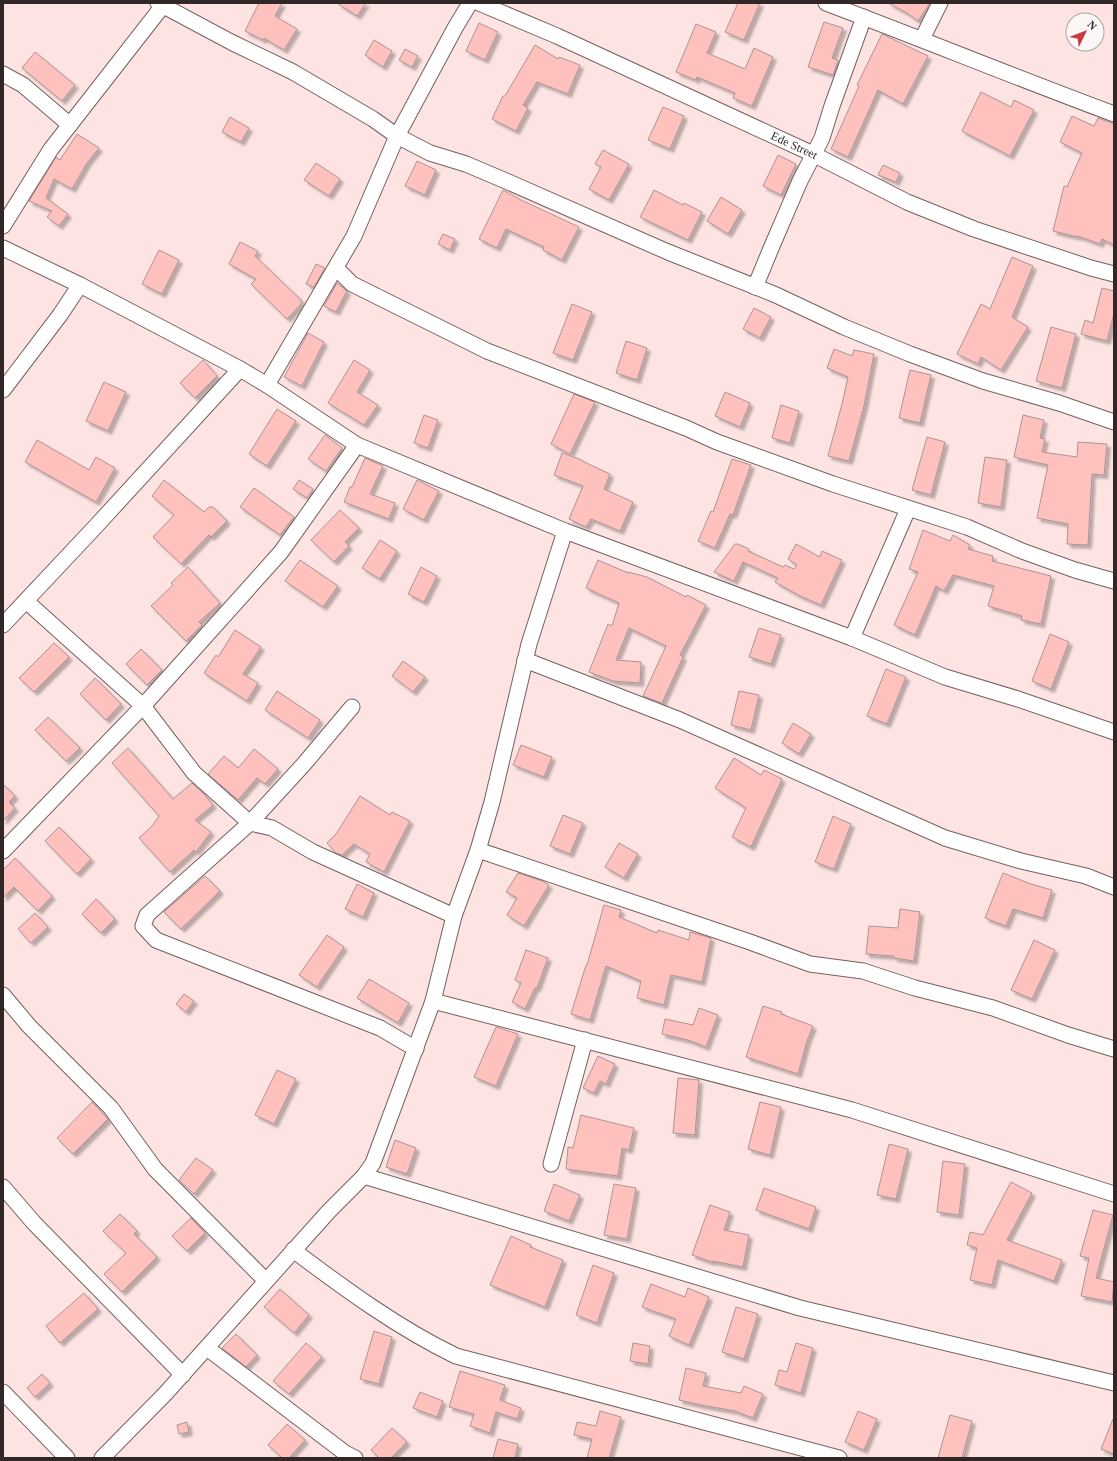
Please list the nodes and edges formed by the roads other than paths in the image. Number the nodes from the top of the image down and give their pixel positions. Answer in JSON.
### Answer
{"nodes":[{"id":1,"x":470,"y":3,"type":"edge"},
{"id":2,"x":479,"y":3,"type":"edge"},
{"id":3,"x":826,"y":3,"type":"edge"},
{"id":4,"x":940,"y":3,"type":"edge"},
{"id":5,"x":162,"y":4,"type":"edge"},
{"id":6,"x":864,"y":17,"type":"junction"},
{"id":7,"x":922,"y":39,"type":"junction"},
{"id":8,"x":3,"y":74,"type":"edge"},
{"id":9,"x":1114,"y":114,"type":"edge"},
{"id":10,"x":70,"y":125,"type":"junction"},
{"id":11,"x":397,"y":136,"type":"junction"},
{"id":12,"x":813,"y":154,"type":"junction"},
{"id":13,"x":3,"y":226,"type":"edge"},
{"id":14,"x":3,"y":248,"type":"edge"},
{"id":15,"x":336,"y":268,"type":"junction"},
{"id":16,"x":1114,"y":274,"type":"edge"},
{"id":17,"x":80,"y":285,"type":"junction"},
{"id":18,"x":756,"y":288,"type":"junction"},
{"id":19,"x":240,"y":369,"type":"junction"},
{"id":20,"x":267,"y":385,"type":"junction"},
{"id":21,"x":3,"y":390,"type":"edge"},
{"id":22,"x":1114,"y":422,"type":"edge"},
{"id":23,"x":357,"y":445,"type":"junction"},
{"id":24,"x":908,"y":509,"type":"junction"},
{"id":25,"x":565,"y":531,"type":"junction"},
{"id":26,"x":1114,"y":581,"type":"edge"},
{"id":27,"x":26,"y":602,"type":"junction"},
{"id":28,"x":3,"y":625,"type":"edge"},
{"id":29,"x":852,"y":638,"type":"junction"},
{"id":30,"x":526,"y":660,"type":"junction"},
{"id":31,"x":143,"y":706,"type":"junction"},
{"id":32,"x":352,"y":707,"type":"dead end"},
{"id":33,"x":1114,"y":732,"type":"edge"},
{"id":34,"x":250,"y":823,"type":"junction"},
{"id":35,"x":478,"y":850,"type":"junction"},
{"id":36,"x":3,"y":852,"type":"edge"},
{"id":37,"x":1114,"y":887,"type":"edge"},
{"id":38,"x":454,"y":916,"type":"junction"},
{"id":39,"x":3,"y":995,"type":"edge"},
{"id":40,"x":433,"y":1001,"type":"junction"},
{"id":41,"x":585,"y":1040,"type":"junction"},
{"id":42,"x":416,"y":1049,"type":"junction"},
{"id":43,"x":1114,"y":1049,"type":"edge"},
{"id":44,"x":551,"y":1164,"type":"dead end"},
{"id":45,"x":364,"y":1176,"type":"junction"},
{"id":46,"x":3,"y":1187,"type":"edge"},
{"id":47,"x":1114,"y":1194,"type":"edge"},
{"id":48,"x":293,"y":1250,"type":"junction"},
{"id":49,"x":266,"y":1281,"type":"junction"},
{"id":50,"x":207,"y":1348,"type":"junction"},
{"id":51,"x":182,"y":1375,"type":"junction"},
{"id":52,"x":1114,"y":1383,"type":"edge"},
{"id":53,"x":3,"y":1392,"type":"edge"},
{"id":54,"x":67,"y":1458,"type":"edge"},
{"id":55,"x":102,"y":1458,"type":"edge"},
{"id":56,"x":355,"y":1458,"type":"edge"},
{"id":57,"x":839,"y":1458,"type":"edge"}],
"edges":[{"from":1,"to":11,"type":"street"},
{"from":2,"to":12,"type":"street","name":"Ede Street"},
{"from":3,"to":6,"type":"street"},
{"from":4,"to":7,"type":"street"},
{"from":5,"to":10,"type":"street"},
{"from":5,"to":11,"type":"street"},
{"from":6,"to":7,"type":"street"},
{"from":6,"to":12,"type":"street"},
{"from":7,"to":9,"type":"street"},
{"from":8,"to":10,"type":"street"},
{"from":10,"to":13,"type":"street"},
{"from":11,"to":15,"type":"street"},
{"from":11,"to":18,"type":"street"},
{"from":12,"to":16,"type":"street","name":"Ede Street"},
{"from":12,"to":18,"type":"street"},
{"from":14,"to":17,"type":"street"},
{"from":15,"to":20,"type":"street"},
{"from":15,"to":24,"type":"street"},
{"from":17,"to":19,"type":"street"},
{"from":17,"to":21,"type":"street"},
{"from":18,"to":22,"type":"street"},
{"from":19,"to":20,"type":"street"},
{"from":19,"to":27,"type":"street"},
{"from":20,"to":23,"type":"street"},
{"from":23,"to":25,"type":"street"},
{"from":23,"to":31,"type":"street"},
{"from":24,"to":26,"type":"street"},
{"from":24,"to":29,"type":"street"},
{"from":25,"to":29,"type":"street"},
{"from":25,"to":30,"type":"street"},
{"from":27,"to":28,"type":"street"},
{"from":27,"to":31,"type":"street"},
{"from":29,"to":33,"type":"street"},
{"from":30,"to":35,"type":"street"},
{"from":30,"to":37,"type":"street"},
{"from":31,"to":34,"type":"street"},
{"from":31,"to":36,"type":"street"},
{"from":32,"to":34,"type":"street"},
{"from":34,"to":38,"type":"street"},
{"from":34,"to":42,"type":"street"},
{"from":35,"to":38,"type":"street"},
{"from":35,"to":43,"type":"street"},
{"from":38,"to":40,"type":"street"},
{"from":39,"to":49,"type":"street"},
{"from":40,"to":41,"type":"street"},
{"from":40,"to":42,"type":"street"},
{"from":41,"to":44,"type":"street"},
{"from":41,"to":47,"type":"street"},
{"from":42,"to":45,"type":"street"},
{"from":45,"to":48,"type":"street"},
{"from":45,"to":52,"type":"street"},
{"from":46,"to":51,"type":"street"},
{"from":48,"to":49,"type":"street"},
{"from":48,"to":57,"type":"street"},
{"from":49,"to":50,"type":"street"},
{"from":50,"to":51,"type":"street"},
{"from":50,"to":56,"type":"street"},
{"from":51,"to":55,"type":"street"},
{"from":53,"to":54,"type":"street"}]}
